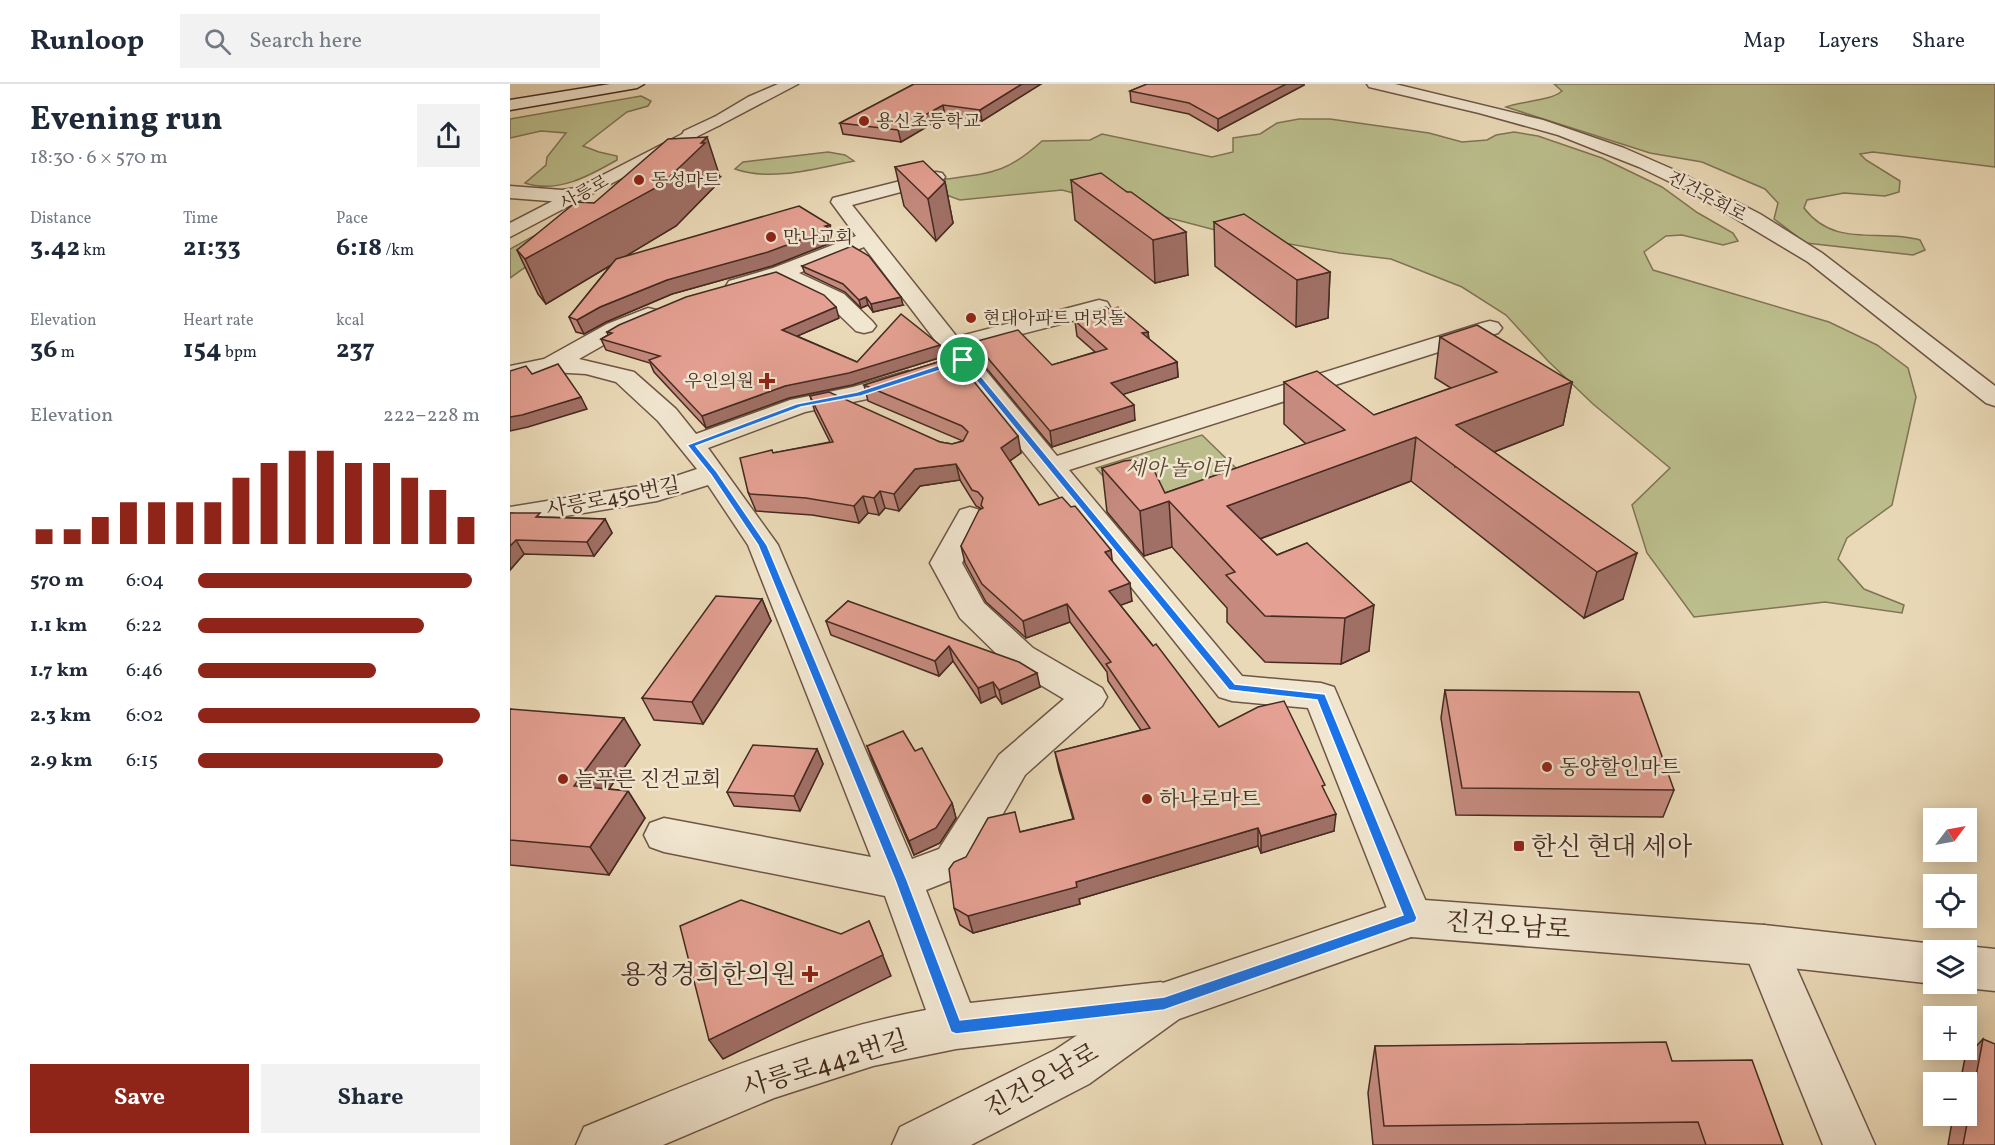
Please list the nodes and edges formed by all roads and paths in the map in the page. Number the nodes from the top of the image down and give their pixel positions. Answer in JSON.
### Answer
{"nodes":[{"id":1,"x":551,"y":84,"type":"edge"},
{"id":2,"x":578,"y":84,"type":"edge"},
{"id":3,"x":605,"y":84,"type":"edge"},
{"id":4,"x":637,"y":84,"type":"edge"},
{"id":5,"x":791,"y":84,"type":"edge"},
{"id":6,"x":1374,"y":84,"type":"edge"},
{"id":7,"x":735,"y":89,"type":"dead end"},
{"id":8,"x":510,"y":93,"type":"edge"},
{"id":9,"x":753,"y":100,"type":"junction"},
{"id":10,"x":510,"y":102,"type":"edge"},
{"id":11,"x":936,"y":177,"type":"edge"},
{"id":12,"x":510,"y":192,"type":"edge"},
{"id":13,"x":582,"y":193,"type":"junction"},
{"id":14,"x":510,"y":231,"type":"edge"},
{"id":15,"x":868,"y":238,"type":"junction"},
{"id":16,"x":781,"y":273,"type":"junction"},
{"id":17,"x":715,"y":292,"type":"edge"},
{"id":18,"x":672,"y":305,"type":"edge"},
{"id":19,"x":1099,"y":308,"type":"edge"},
{"id":20,"x":864,"y":326,"type":"dead end"},
{"id":21,"x":1490,"y":328,"type":"dead end"},
{"id":22,"x":947,"y":360,"type":"junction"},
{"id":23,"x":551,"y":365,"type":"junction"},
{"id":24,"x":510,"y":373,"type":"edge"},
{"id":25,"x":840,"y":398,"type":"junction"},
{"id":26,"x":1995,"y":398,"type":"edge"},
{"id":27,"x":870,"y":413,"type":"edge"},
{"id":28,"x":691,"y":445,"type":"junction"},
{"id":29,"x":1051,"y":468,"type":"junction"},
{"id":30,"x":714,"y":473,"type":"junction"},
{"id":31,"x":510,"y":516,"type":"edge"},
{"id":32,"x":970,"y":516,"type":"dead end"},
{"id":33,"x":664,"y":835,"type":"dead end"},
{"id":34,"x":901,"y":880,"type":"junction"},
{"id":35,"x":1411,"y":918,"type":"junction"},
{"id":36,"x":1764,"y":945,"type":"junction"},
{"id":37,"x":1923,"y":963,"type":"edge"},
{"id":38,"x":1977,"y":968,"type":"edge"},
{"id":39,"x":1995,"y":970,"type":"edge"},
{"id":40,"x":1164,"y":1003,"type":"junction"},
{"id":41,"x":956,"y":1027,"type":"junction"},
{"id":42,"x":602,"y":1145,"type":"edge"},
{"id":43,"x":918,"y":1145,"type":"edge"},
{"id":44,"x":1850,"y":1145,"type":"edge"}],
"edges":[{"from":1,"to":8,"type":"street"},
{"from":2,"to":8,"type":"street"},
{"from":3,"to":10,"type":"street"},
{"from":4,"to":10,"type":"street"},
{"from":5,"to":9,"type":"street","name":"사릉로"},
{"from":6,"to":26,"type":"street","name":"진건우회로"},
{"from":7,"to":9,"type":"street"},
{"from":9,"to":13,"type":"street","name":"사릉로"},
{"from":11,"to":15,"type":"street"},
{"from":12,"to":13,"type":"street"},
{"from":13,"to":14,"type":"street","name":"사릉로"},
{"from":15,"to":16,"type":"street"},
{"from":15,"to":22,"type":"street"},
{"from":16,"to":17,"type":"street"},
{"from":16,"to":20,"type":"street"},
{"from":18,"to":23,"type":"street"},
{"from":19,"to":22,"type":"street","name":"사릉로450번길"},
{"from":21,"to":29,"type":"street"},
{"from":22,"to":25,"type":"street","name":"사릉로450번길"},
{"from":22,"to":29,"type":"street"},
{"from":23,"to":24,"type":"street"},
{"from":23,"to":28,"type":"street"},
{"from":25,"to":27,"type":"street"},
{"from":25,"to":28,"type":"street","name":"사릉로450번길"},
{"from":28,"to":30,"type":"street"},
{"from":29,"to":35,"type":"street"},
{"from":30,"to":31,"type":"street","name":"사릉로450번길"},
{"from":30,"to":34,"type":"street"},
{"from":32,"to":34,"type":"street"},
{"from":33,"to":34,"type":"street"},
{"from":34,"to":41,"type":"street"},
{"from":35,"to":36,"type":"street","name":"진건오남로"},
{"from":35,"to":40,"type":"street","name":"진건오남로"},
{"from":36,"to":37,"type":"street","name":"진건오남로"},
{"from":36,"to":44,"type":"street"},
{"from":38,"to":39,"type":"street"},
{"from":40,"to":41,"type":"street","name":"사릉로442번길"},
{"from":40,"to":43,"type":"street","name":"진건오남로"},
{"from":41,"to":42,"type":"street","name":"사릉로442번길"}]}
